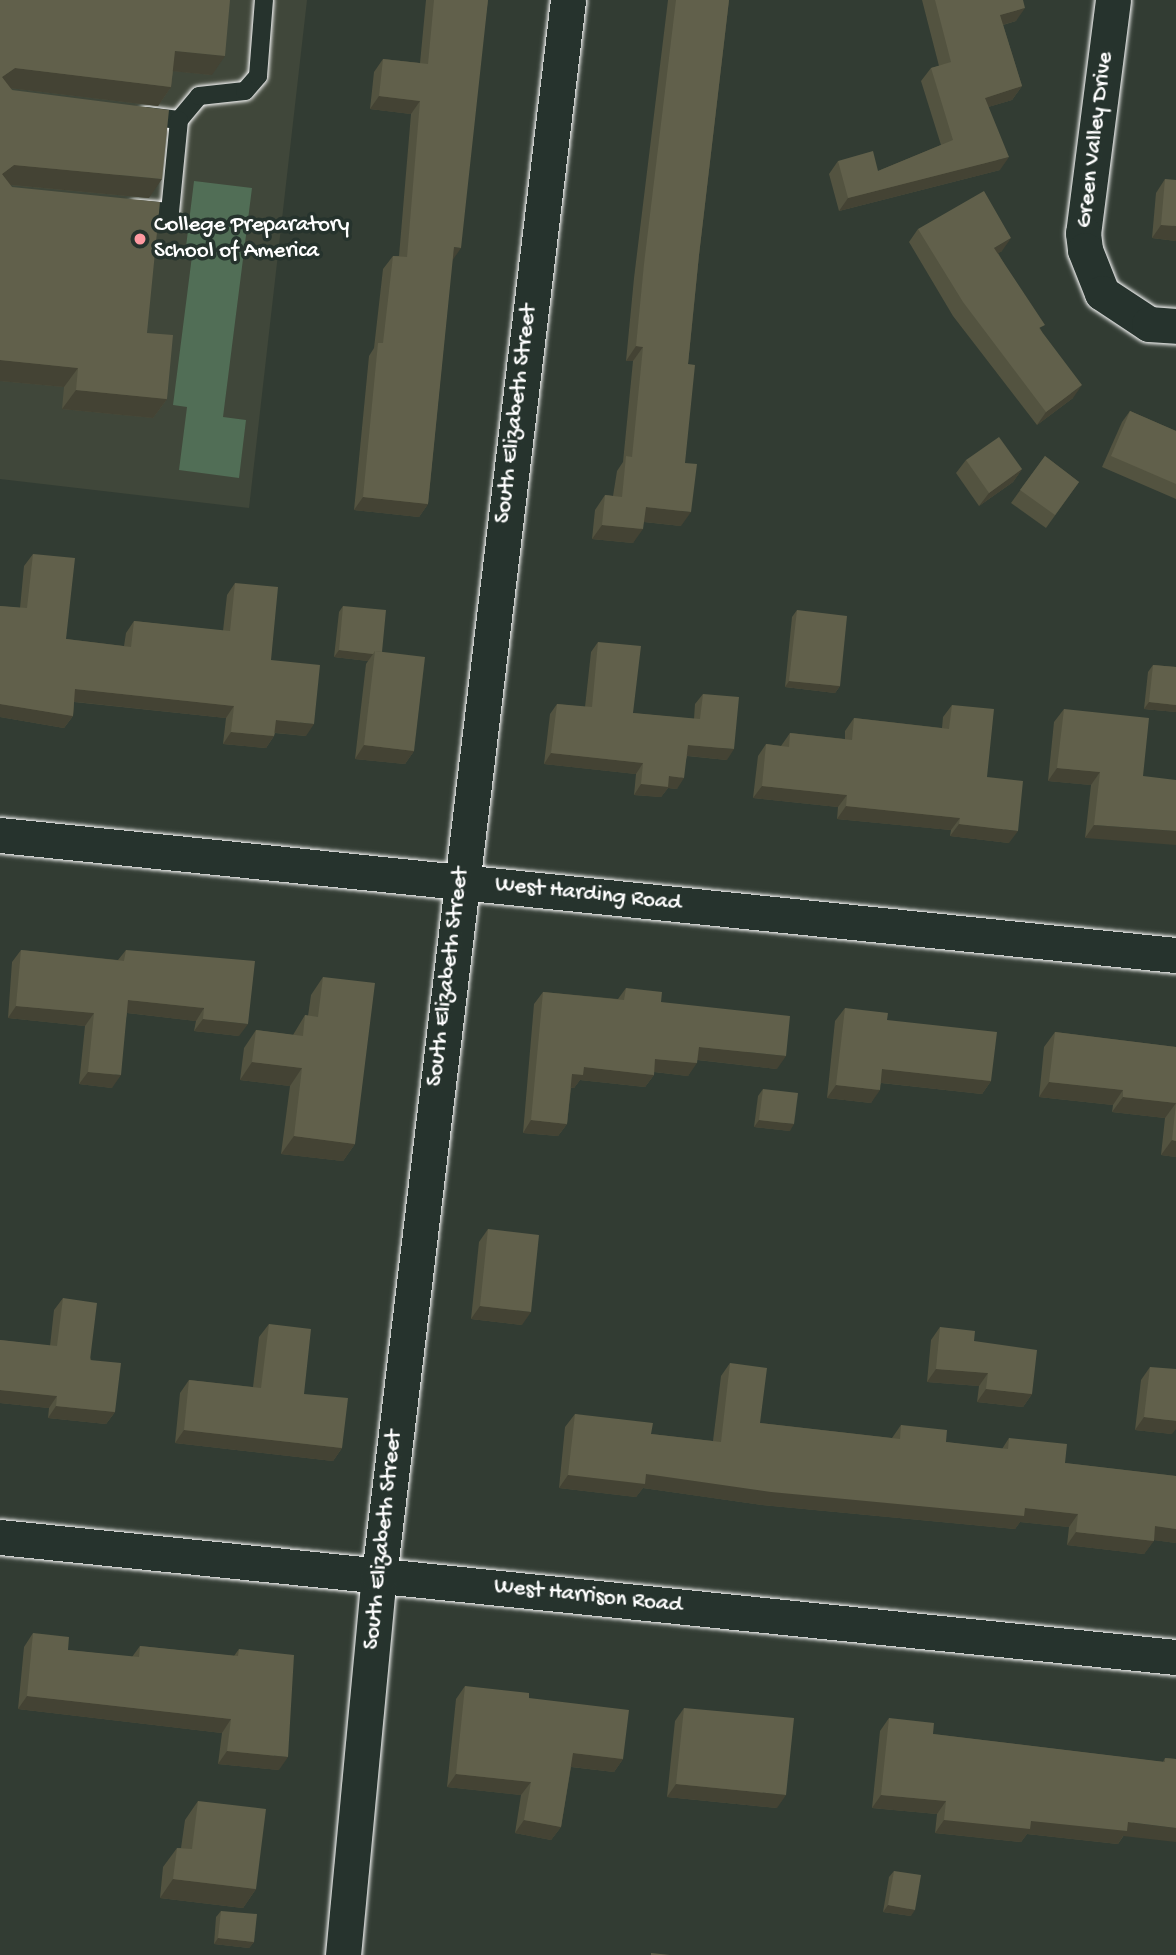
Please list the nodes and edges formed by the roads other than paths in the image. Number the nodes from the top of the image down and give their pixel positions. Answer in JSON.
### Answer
{"nodes":[{"id":1,"x":264,"y":0,"type":"edge"},
{"id":2,"x":568,"y":0,"type":"edge"},
{"id":3,"x":1113,"y":0,"type":"edge"},
{"id":4,"x":124,"y":114,"type":"edge"},
{"id":5,"x":179,"y":120,"type":"junction"},
{"id":6,"x":117,"y":207,"type":"edge"},
{"id":7,"x":1176,"y":326,"type":"edge"},
{"id":8,"x":0,"y":835,"type":"edge"},
{"id":9,"x":459,"y":882,"type":"junction"},
{"id":10,"x":1176,"y":955,"type":"edge"},
{"id":11,"x":0,"y":1537,"type":"edge"},
{"id":12,"x":379,"y":1576,"type":"junction"},
{"id":13,"x":1176,"y":1657,"type":"edge"},
{"id":14,"x":343,"y":1955,"type":"edge"}],
"edges":[{"from":1,"to":5,"type":"lane"},
{"from":2,"to":9,"type":"street","name":"South Elizabeth Street"},
{"from":3,"to":7,"type":"street","name":"Green Valley Drive"},
{"from":4,"to":5,"type":"lane"},
{"from":5,"to":6,"type":"lane"},
{"from":8,"to":9,"type":"street","name":"West Harding Road"},
{"from":9,"to":10,"type":"street","name":"West Harding Road"},
{"from":9,"to":12,"type":"street","name":"South Elizabeth Street"},
{"from":11,"to":12,"type":"street","name":"West Harrison Road"},
{"from":12,"to":13,"type":"street","name":"West Harrison Road"},
{"from":12,"to":14,"type":"street","name":"South Elizabeth Street"}]}
